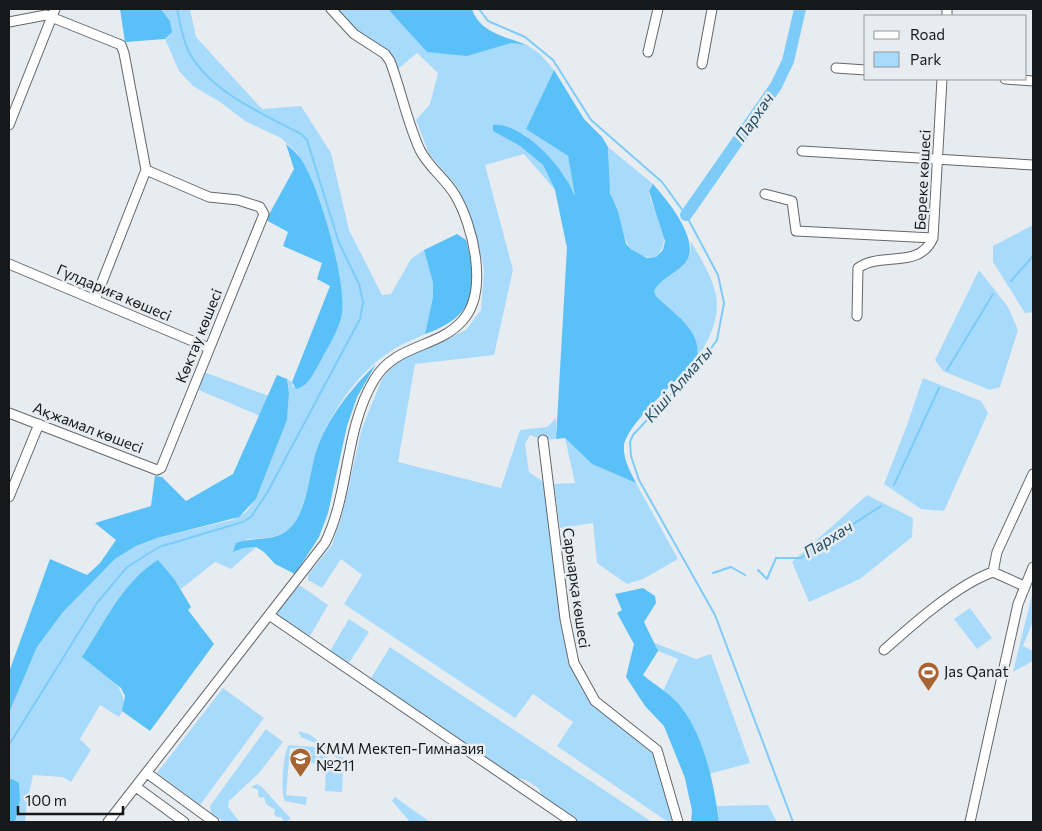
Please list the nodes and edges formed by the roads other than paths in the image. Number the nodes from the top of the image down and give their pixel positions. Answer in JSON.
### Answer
{"nodes":[{"id":1,"x":331,"y":9,"type":"edge"},
{"id":2,"x":658,"y":9,"type":"edge"},
{"id":3,"x":712,"y":9,"type":"edge"},
{"id":4,"x":53,"y":13,"type":"edge"},
{"id":5,"x":9,"y":22,"type":"edge"},
{"id":6,"x":648,"y":52,"type":"dead end"},
{"id":7,"x":702,"y":64,"type":"dead end"},
{"id":8,"x":836,"y":68,"type":"dead end"},
{"id":9,"x":864,"y":70,"type":"edge"},
{"id":10,"x":942,"y":80,"type":"edge"},
{"id":11,"x":1019,"y":80,"type":"edge"},
{"id":12,"x":1033,"y":81,"type":"edge"},
{"id":13,"x":9,"y":125,"type":"edge"},
{"id":14,"x":802,"y":151,"type":"dead end"},
{"id":15,"x":937,"y":160,"type":"junction"},
{"id":16,"x":1033,"y":165,"type":"edge"},
{"id":17,"x":146,"y":170,"type":"junction"},
{"id":18,"x":765,"y":194,"type":"dead end"},
{"id":19,"x":933,"y":238,"type":"junction"},
{"id":20,"x":9,"y":264,"type":"edge"},
{"id":21,"x":95,"y":300,"type":"junction"},
{"id":22,"x":857,"y":316,"type":"dead end"},
{"id":23,"x":209,"y":348,"type":"junction"},
{"id":24,"x":9,"y":413,"type":"edge"},
{"id":25,"x":39,"y":424,"type":"junction"},
{"id":26,"x":543,"y":440,"type":"dead end"},
{"id":27,"x":157,"y":470,"type":"joint"},
{"id":28,"x":1033,"y":474,"type":"edge"},
{"id":29,"x":9,"y":497,"type":"edge"},
{"id":30,"x":1033,"y":567,"type":"edge"},
{"id":31,"x":993,"y":572,"type":"junction"},
{"id":32,"x":1024,"y":586,"type":"junction"},
{"id":33,"x":269,"y":615,"type":"junction"},
{"id":34,"x":884,"y":650,"type":"dead end"},
{"id":35,"x":147,"y":773,"type":"junction"},
{"id":36,"x":136,"y":787,"type":"junction"},
{"id":37,"x":108,"y":822,"type":"edge"},
{"id":38,"x":184,"y":822,"type":"edge"},
{"id":39,"x":214,"y":822,"type":"edge"},
{"id":40,"x":572,"y":822,"type":"edge"},
{"id":41,"x":678,"y":822,"type":"edge"},
{"id":42,"x":970,"y":822,"type":"edge"}],
"edges":[{"from":1,"to":33,"type":"street"},
{"from":2,"to":6,"type":"street"},
{"from":3,"to":7,"type":"street"},
{"from":4,"to":5,"type":"street"},
{"from":4,"to":13,"type":"street"},
{"from":4,"to":17,"type":"street"},
{"from":8,"to":9,"type":"street"},
{"from":10,"to":15,"type":"street","name":"Береке көшесі"},
{"from":11,"to":12,"type":"street"},
{"from":14,"to":15,"type":"street"},
{"from":15,"to":16,"type":"street"},
{"from":15,"to":19,"type":"street","name":"Береке көшесі"},
{"from":17,"to":21,"type":"street"},
{"from":17,"to":23,"type":"street","name":"Көктау көшесі"},
{"from":18,"to":19,"type":"street"},
{"from":19,"to":22,"type":"street","name":"Береке көшесі"},
{"from":20,"to":21,"type":"street","name":"Гүлдариға көшесі"},
{"from":21,"to":23,"type":"street","name":"Гүлдариға көшесі"},
{"from":23,"to":27,"type":"street","name":"Көктау көшесі"},
{"from":24,"to":25,"type":"street","name":"Ақжамал көшесі"},
{"from":25,"to":27,"type":"street","name":"Ақжамал көшесі"},
{"from":25,"to":29,"type":"street"},
{"from":26,"to":41,"type":"street","name":"Сарыарқа көшесі"},
{"from":28,"to":31,"type":"street"},
{"from":30,"to":32,"type":"street"},
{"from":31,"to":32,"type":"street"},
{"from":31,"to":34,"type":"street"},
{"from":32,"to":42,"type":"street"},
{"from":33,"to":35,"type":"street"},
{"from":33,"to":40,"type":"street"},
{"from":35,"to":36,"type":"street"},
{"from":35,"to":39,"type":"street"},
{"from":36,"to":37,"type":"street"},
{"from":36,"to":38,"type":"street"}]}
